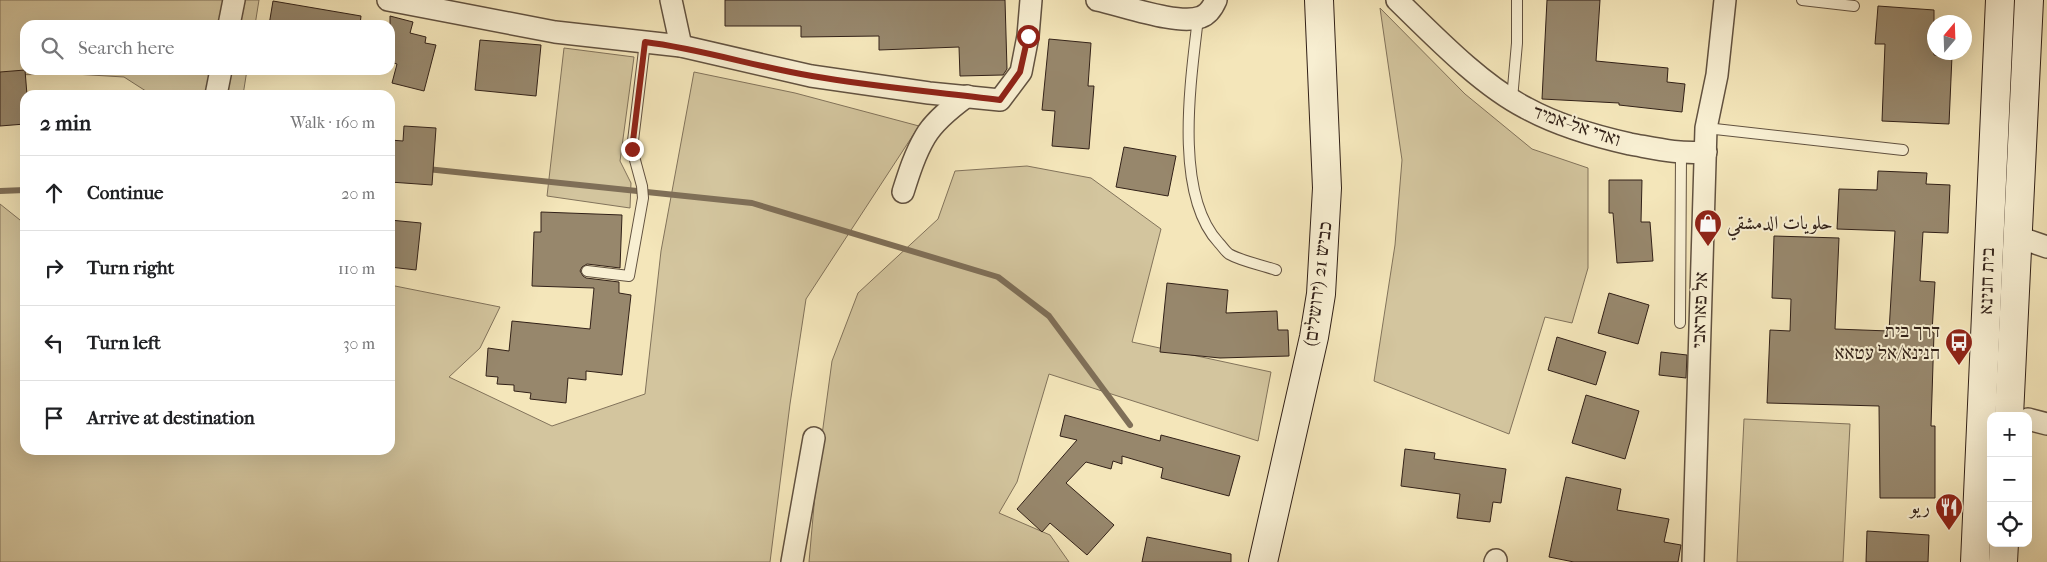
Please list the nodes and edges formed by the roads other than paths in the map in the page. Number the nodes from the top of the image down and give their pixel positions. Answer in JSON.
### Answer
{"nodes":[{"id":1,"x":234,"y":0,"type":"edge"},
{"id":2,"x":388,"y":0,"type":"edge"},
{"id":3,"x":671,"y":0,"type":"edge"},
{"id":4,"x":1031,"y":0,"type":"edge"},
{"id":5,"x":1097,"y":0,"type":"edge"},
{"id":6,"x":1216,"y":0,"type":"edge"},
{"id":7,"x":1319,"y":0,"type":"edge"},
{"id":8,"x":1397,"y":0,"type":"edge"},
{"id":9,"x":1518,"y":0,"type":"edge"},
{"id":10,"x":1725,"y":0,"type":"edge"},
{"id":11,"x":1802,"y":0,"type":"edge"},
{"id":12,"x":2000,"y":0,"type":"edge"},
{"id":13,"x":2030,"y":0,"type":"edge"},
{"id":14,"x":1137,"y":5,"type":"edge"},
{"id":15,"x":1854,"y":6,"type":"dead end"},
{"id":16,"x":1198,"y":18,"type":"junction"},
{"id":17,"x":230,"y":20,"type":"edge"},
{"id":18,"x":645,"y":42,"type":"junction"},
{"id":19,"x":680,"y":46,"type":"junction"},
{"id":20,"x":220,"y":75,"type":"edge"},
{"id":21,"x":217,"y":90,"type":"edge"},
{"id":22,"x":967,"y":96,"type":"junction"},
{"id":23,"x":1512,"y":99,"type":"junction"},
{"id":24,"x":1706,"y":128,"type":"junction"},
{"id":25,"x":1903,"y":150,"type":"dead end"},
{"id":26,"x":1706,"y":152,"type":"junction"},
{"id":27,"x":1681,"y":154,"type":"junction"},
{"id":28,"x":903,"y":192,"type":"dead end"},
{"id":29,"x":2018,"y":237,"type":"junction"},
{"id":30,"x":2047,"y":247,"type":"edge"},
{"id":31,"x":1276,"y":270,"type":"dead end"},
{"id":32,"x":587,"y":271,"type":"dead end"},
{"id":33,"x":1680,"y":323,"type":"dead end"},
{"id":34,"x":2016,"y":412,"type":"edge"},
{"id":35,"x":2032,"y":420,"type":"edge"},
{"id":36,"x":2047,"y":424,"type":"edge"},
{"id":37,"x":814,"y":438,"type":"dead end"},
{"id":38,"x":2004,"y":547,"type":"edge"},
{"id":39,"x":792,"y":562,"type":"edge"},
{"id":40,"x":1263,"y":562,"type":"edge"},
{"id":41,"x":1693,"y":562,"type":"edge"},
{"id":42,"x":1975,"y":562,"type":"edge"},
{"id":43,"x":2003,"y":562,"type":"edge"}],
"edges":[{"from":1,"to":17,"type":"street"},
{"from":2,"to":18,"type":"street"},
{"from":3,"to":19,"type":"street"},
{"from":4,"to":22,"type":"street"},
{"from":5,"to":14,"type":"street"},
{"from":6,"to":16,"type":"street"},
{"from":7,"to":40,"type":"street","name":"כביש 21 (ירושלים)"},
{"from":8,"to":23,"type":"street","name":"ואדי אל-אמיד"},
{"from":9,"to":23,"type":"lane"},
{"from":10,"to":24,"type":"street","name":"אל פאראבי"},
{"from":11,"to":15,"type":"lane"},
{"from":12,"to":42,"type":"street","name":"בית חנינא"},
{"from":13,"to":29,"type":"street","name":"בית חנינא"},
{"from":14,"to":16,"type":"street"},
{"from":16,"to":31,"type":"lane"},
{"from":18,"to":19,"type":"street"},
{"from":18,"to":32,"type":"lane"},
{"from":19,"to":22,"type":"street"},
{"from":20,"to":21,"type":"street"},
{"from":22,"to":28,"type":"street"},
{"from":23,"to":27,"type":"street","name":"ואדי אל-אמיד"},
{"from":24,"to":25,"type":"lane"},
{"from":24,"to":26,"type":"street","name":"אל פאראבי"},
{"from":26,"to":27,"type":"street","name":"ואדי אל-אמיד"},
{"from":26,"to":41,"type":"street","name":"אל פאראבי"},
{"from":27,"to":33,"type":"lane"},
{"from":29,"to":30,"type":"street"},
{"from":29,"to":34,"type":"street","name":"בית חנינא"},
{"from":35,"to":36,"type":"street"},
{"from":37,"to":39,"type":"street"},
{"from":38,"to":43,"type":"street"}]}
